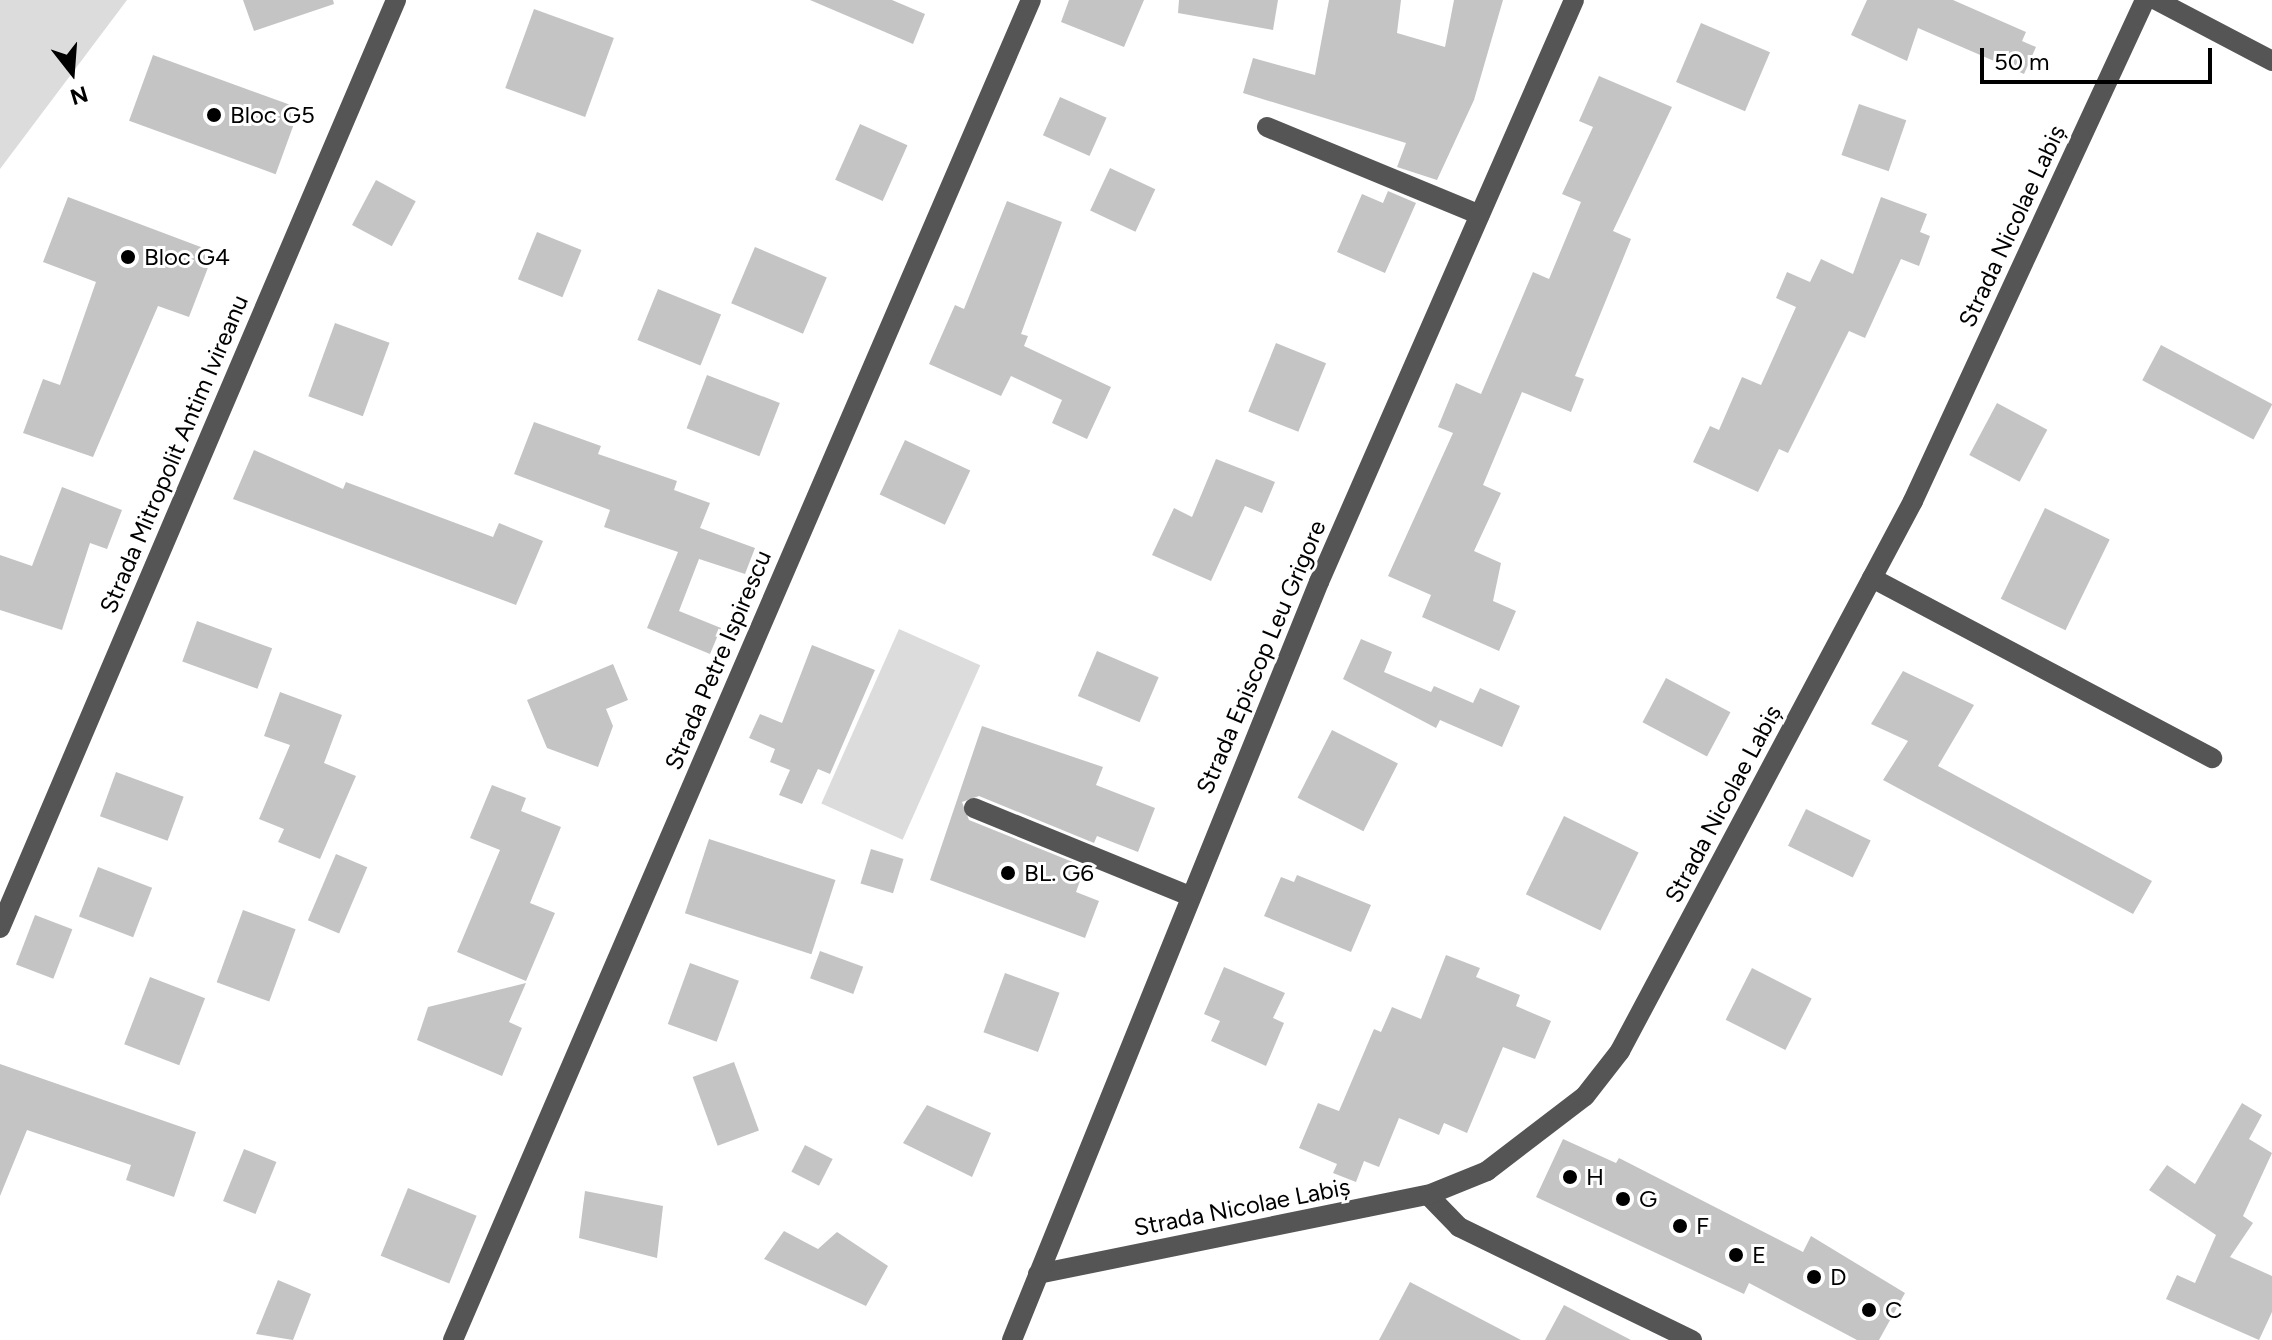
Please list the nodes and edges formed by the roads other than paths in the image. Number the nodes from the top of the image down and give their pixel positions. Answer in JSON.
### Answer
{"nodes":[{"id":1,"x":396,"y":0,"type":"edge"},
{"id":2,"x":1031,"y":0,"type":"edge"},
{"id":3,"x":1574,"y":0,"type":"edge"},
{"id":4,"x":2145,"y":0,"type":"edge"},
{"id":5,"x":2156,"y":0,"type":"edge"},
{"id":6,"x":2272,"y":61,"type":"edge"},
{"id":7,"x":1267,"y":127,"type":"dead end"},
{"id":8,"x":1480,"y":215,"type":"junction"},
{"id":9,"x":1872,"y":578,"type":"junction"},
{"id":10,"x":2212,"y":758,"type":"dead end"},
{"id":11,"x":974,"y":808,"type":"dead end"},
{"id":12,"x":1190,"y":896,"type":"junction"},
{"id":13,"x":0,"y":928,"type":"edge"},
{"id":14,"x":1428,"y":1195,"type":"junction"},
{"id":15,"x":1038,"y":1274,"type":"junction"},
{"id":16,"x":453,"y":1340,"type":"edge"},
{"id":17,"x":1012,"y":1340,"type":"edge"},
{"id":18,"x":1692,"y":1340,"type":"edge"}],
"edges":[{"from":1,"to":13,"type":"street","name":"Strada Mitropolit Antim Ivireanu"},
{"from":2,"to":16,"type":"street","name":"Strada Petre Ispirescu"},
{"from":3,"to":8,"type":"street","name":"Strada Episcop Leu Grigore"},
{"from":4,"to":9,"type":"street","name":"Strada Nicolae Labiș"},
{"from":5,"to":6,"type":"street"},
{"from":7,"to":8,"type":"street"},
{"from":8,"to":12,"type":"street","name":"Strada Episcop Leu Grigore"},
{"from":9,"to":10,"type":"street"},
{"from":9,"to":14,"type":"street","name":"Strada Nicolae Labiș"},
{"from":11,"to":12,"type":"street"},
{"from":12,"to":15,"type":"street","name":"Strada Episcop Leu Grigore"},
{"from":14,"to":15,"type":"street","name":"Strada Nicolae Labiș"},
{"from":14,"to":18,"type":"street"},
{"from":15,"to":17,"type":"street","name":"Strada Episcop Leu Grigore"}]}
